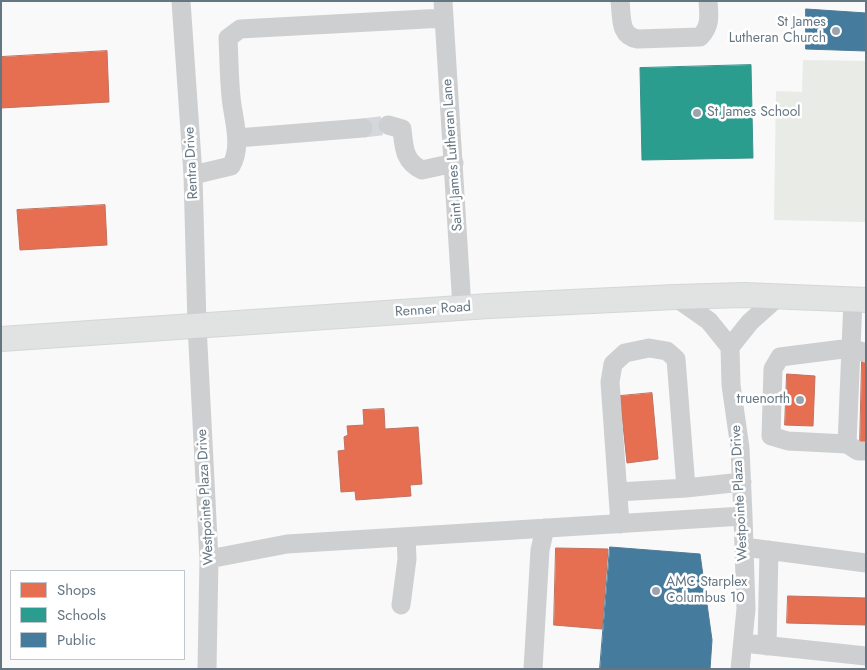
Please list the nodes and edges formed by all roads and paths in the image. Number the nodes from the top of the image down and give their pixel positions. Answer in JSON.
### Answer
{"nodes":[{"id":1,"x":182,"y":1,"type":"edge"},
{"id":2,"x":620,"y":1,"type":"edge"},
{"id":3,"x":708,"y":1,"type":"edge"},
{"id":4,"x":444,"y":10,"type":"edge"},
{"id":5,"x":388,"y":125,"type":"dead end"},
{"id":6,"x":363,"y":128,"type":"tunnel mouth"},
{"id":7,"x":237,"y":138,"type":"junction"},
{"id":8,"x":454,"y":163,"type":"junction"},
{"id":9,"x":193,"y":175,"type":"junction"},
{"id":10,"x":675,"y":297,"type":"junction"},
{"id":11,"x":778,"y":297,"type":"junction"},
{"id":12,"x":859,"y":300,"type":"edge"},
{"id":13,"x":462,"y":308,"type":"junction"},
{"id":14,"x":197,"y":325,"type":"junction"},
{"id":15,"x":1,"y":340,"type":"edge"},
{"id":16,"x":730,"y":347,"type":"junction"},
{"id":17,"x":858,"y":351,"type":"edge"},
{"id":18,"x":847,"y":444,"type":"junction"},
{"id":19,"x":866,"y":451,"type":"edge"},
{"id":20,"x":742,"y":482,"type":"junction"},
{"id":21,"x":686,"y":488,"type":"junction"},
{"id":22,"x":618,"y":492,"type":"junction"},
{"id":23,"x":743,"y":516,"type":"junction"},
{"id":24,"x":620,"y":524,"type":"junction"},
{"id":25,"x":545,"y":528,"type":"junction"},
{"id":26,"x":406,"y":537,"type":"junction"},
{"id":27,"x":744,"y":547,"type":"junction"},
{"id":28,"x":769,"y":550,"type":"junction"},
{"id":29,"x":209,"y":559,"type":"junction"},
{"id":30,"x":866,"y":563,"type":"edge"},
{"id":31,"x":401,"y":605,"type":"dead end"},
{"id":32,"x":743,"y":643,"type":"junction"},
{"id":33,"x":767,"y":646,"type":"junction"},
{"id":34,"x":866,"y":656,"type":"edge"},
{"id":35,"x":207,"y":669,"type":"edge"},
{"id":36,"x":533,"y":669,"type":"edge"},
{"id":37,"x":740,"y":669,"type":"edge"}],
"edges":[{"from":1,"to":9,"type":"street","name":"Rentra Drive"},
{"from":2,"to":3,"type":"street"},
{"from":4,"to":7,"type":"street"},
{"from":4,"to":8,"type":"street","name":"Saint James Lutheran Lane"},
{"from":5,"to":8,"type":"street"},
{"from":6,"to":7,"type":"street"},
{"from":7,"to":9,"type":"street"},
{"from":8,"to":13,"type":"street","name":"Saint James Lutheran Lane"},
{"from":9,"to":14,"type":"street","name":"Rentra Drive"},
{"from":10,"to":11,"type":"main road","name":"Renner Road"},
{"from":10,"to":13,"type":"main road","name":"Renner Road"},
{"from":10,"to":16,"type":"street"},
{"from":11,"to":12,"type":"main road","name":"Renner Road"},
{"from":11,"to":16,"type":"street"},
{"from":12,"to":17,"type":"street"},
{"from":13,"to":14,"type":"main road","name":"Renner Road"},
{"from":14,"to":15,"type":"main road","name":"Renner Road"},
{"from":14,"to":29,"type":"street","name":"Westpointe Plaza Drive"},
{"from":16,"to":20,"type":"street","name":"Westpointe Plaza Drive"},
{"from":17,"to":18,"type":"street"},
{"from":17,"to":18,"type":"street"},
{"from":18,"to":19,"type":"street"},
{"from":20,"to":21,"type":"street"},
{"from":20,"to":23,"type":"street","name":"Westpointe Plaza Drive"},
{"from":21,"to":22,"type":"street"},
{"from":21,"to":22,"type":"street"},
{"from":22,"to":24,"type":"street"},
{"from":23,"to":24,"type":"street"},
{"from":23,"to":27,"type":"street","name":"Westpointe Plaza Drive"},
{"from":24,"to":25,"type":"street"},
{"from":25,"to":26,"type":"street"},
{"from":25,"to":36,"type":"street"},
{"from":26,"to":29,"type":"street"},
{"from":26,"to":31,"type":"street"},
{"from":27,"to":28,"type":"street"},
{"from":27,"to":32,"type":"street","name":"Westpointe Plaza Drive"},
{"from":28,"to":30,"type":"street"},
{"from":28,"to":33,"type":"street"},
{"from":29,"to":35,"type":"street","name":"Westpointe Plaza Drive"},
{"from":32,"to":33,"type":"street"},
{"from":32,"to":37,"type":"street","name":"Westpointe Plaza Drive"},
{"from":33,"to":34,"type":"street"}]}
